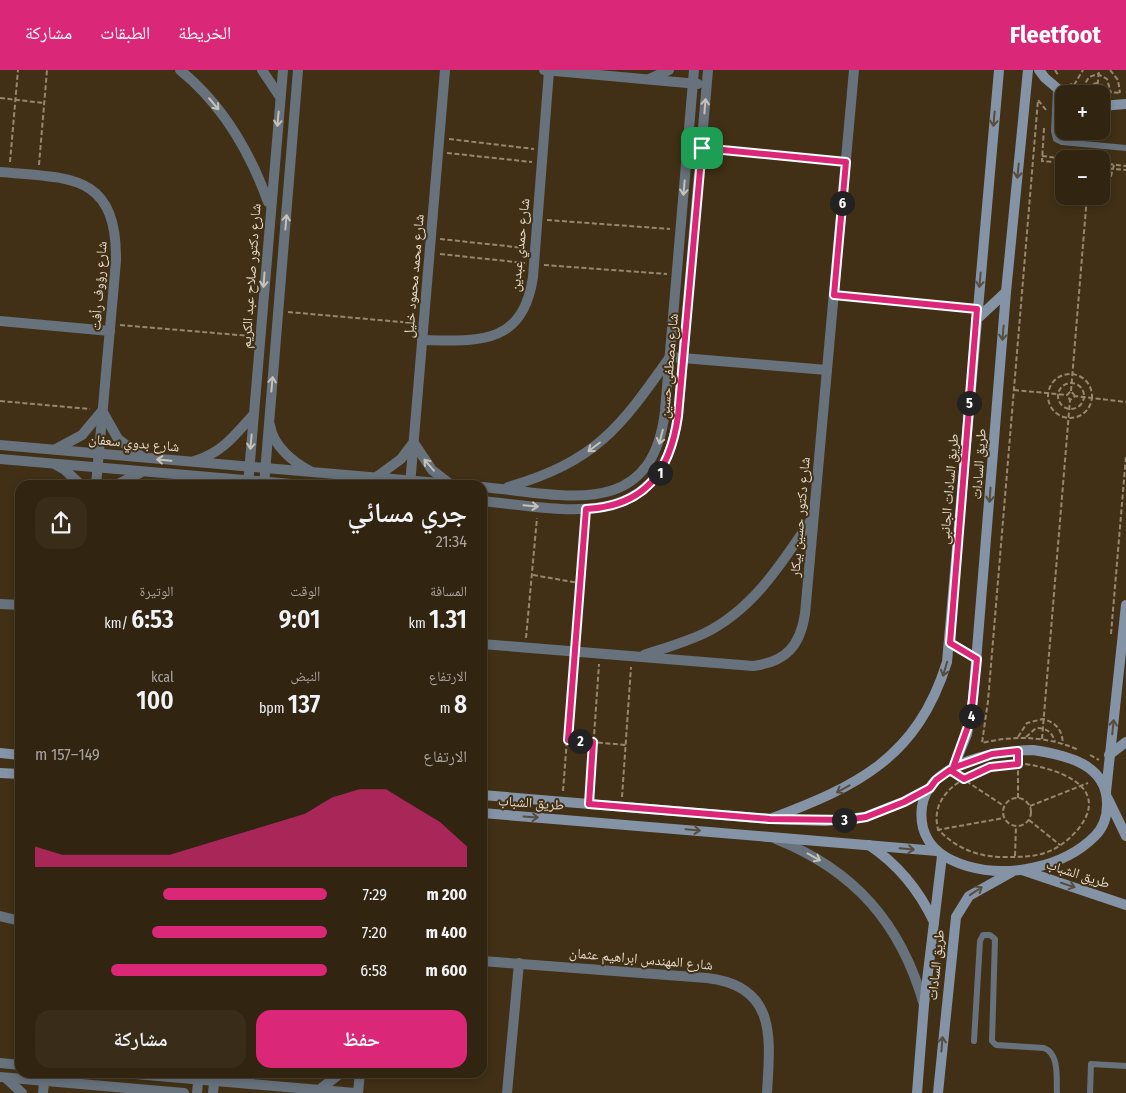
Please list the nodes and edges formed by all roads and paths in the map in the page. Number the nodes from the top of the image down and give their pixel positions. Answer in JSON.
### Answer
{"nodes":[{"id":1,"x":18,"y":70,"type":"edge"},
{"id":2,"x":47,"y":70,"type":"edge"},
{"id":3,"x":180,"y":70,"type":"edge"},
{"id":4,"x":262,"y":70,"type":"edge"},
{"id":5,"x":283,"y":70,"type":"edge"},
{"id":6,"x":298,"y":70,"type":"edge"},
{"id":7,"x":445,"y":70,"type":"edge"},
{"id":8,"x":543,"y":70,"type":"edge"},
{"id":9,"x":669,"y":70,"type":"edge"},
{"id":10,"x":694,"y":70,"type":"edge"},
{"id":11,"x":708,"y":70,"type":"edge"},
{"id":12,"x":854,"y":70,"type":"edge"},
{"id":13,"x":999,"y":70,"type":"edge"},
{"id":14,"x":1028,"y":70,"type":"edge"},
{"id":15,"x":1039,"y":70,"type":"edge"},
{"id":16,"x":1055,"y":70,"type":"edge"},
{"id":17,"x":1083,"y":70,"type":"edge"},
{"id":18,"x":1098,"y":70,"type":"edge"},
{"id":19,"x":1110,"y":70,"type":"edge"},
{"id":20,"x":549,"y":71,"type":"edge"},
{"id":21,"x":1098,"y":74,"type":"junction"},
{"id":22,"x":648,"y":80,"type":"junction"},
{"id":23,"x":1063,"y":80,"type":"dead end"},
{"id":24,"x":1098,"y":83,"type":"junction"},
{"id":25,"x":693,"y":84,"type":"junction"},
{"id":26,"x":707,"y":85,"type":"junction"},
{"id":27,"x":1074,"y":85,"type":"edge"},
{"id":28,"x":1084,"y":85,"type":"edge"},
{"id":29,"x":1093,"y":85,"type":"edge"},
{"id":30,"x":1102,"y":85,"type":"edge"},
{"id":31,"x":1055,"y":86,"type":"edge"},
{"id":32,"x":1126,"y":92,"type":"edge"},
{"id":33,"x":1111,"y":93,"type":"joint"},
{"id":34,"x":1120,"y":93,"type":"junction"},
{"id":35,"x":280,"y":97,"type":"junction"},
{"id":36,"x":0,"y":98,"type":"edge"},
{"id":37,"x":16,"y":100,"type":"junction"},
{"id":38,"x":44,"y":103,"type":"junction"},
{"id":39,"x":1126,"y":104,"type":"edge"},
{"id":40,"x":1110,"y":105,"type":"edge"},
{"id":41,"x":1045,"y":119,"type":"dead end"},
{"id":42,"x":1044,"y":128,"type":"dead end"},
{"id":43,"x":439,"y":138,"type":"junction"},
{"id":44,"x":1058,"y":140,"type":"edge"},
{"id":45,"x":702,"y":148,"type":"junction"},
{"id":46,"x":1126,"y":148,"type":"edge"},
{"id":47,"x":543,"y":150,"type":"junction"},
{"id":48,"x":438,"y":152,"type":"junction"},
{"id":49,"x":1042,"y":156,"type":"junction"},
{"id":50,"x":1055,"y":158,"type":"edge"},
{"id":51,"x":542,"y":162,"type":"junction"},
{"id":52,"x":846,"y":162,"type":"junction"},
{"id":53,"x":1055,"y":162,"type":"edge"},
{"id":54,"x":1110,"y":165,"type":"edge"},
{"id":55,"x":1114,"y":165,"type":"junction"},
{"id":56,"x":1126,"y":166,"type":"edge"},
{"id":57,"x":1110,"y":169,"type":"edge"},
{"id":58,"x":1113,"y":169,"type":"junction"},
{"id":59,"x":1126,"y":170,"type":"edge"},
{"id":60,"x":5,"y":172,"type":"edge"},
{"id":61,"x":38,"y":175,"type":"junction"},
{"id":62,"x":1110,"y":176,"type":"edge"},
{"id":63,"x":1086,"y":205,"type":"edge"},
{"id":64,"x":270,"y":207,"type":"junction"},
{"id":65,"x":537,"y":219,"type":"junction"},
{"id":66,"x":680,"y":230,"type":"junction"},
{"id":67,"x":431,"y":238,"type":"junction"},
{"id":68,"x":535,"y":248,"type":"junction"},
{"id":69,"x":429,"y":253,"type":"junction"},
{"id":70,"x":534,"y":264,"type":"junction"},
{"id":71,"x":677,"y":275,"type":"junction"},
{"id":72,"x":1006,"y":292,"type":"junction"},
{"id":73,"x":834,"y":295,"type":"junction"},
{"id":74,"x":278,"y":311,"type":"junction"},
{"id":75,"x":976,"y":314,"type":"junction"},
{"id":76,"x":0,"y":322,"type":"edge"},
{"id":77,"x":423,"y":324,"type":"junction"},
{"id":78,"x":110,"y":328,"type":"junction"},
{"id":79,"x":260,"y":337,"type":"junction"},
{"id":80,"x":422,"y":340,"type":"junction"},
{"id":81,"x":670,"y":357,"type":"junction"},
{"id":82,"x":683,"y":358,"type":"junction"},
{"id":83,"x":827,"y":370,"type":"junction"},
{"id":84,"x":1072,"y":374,"type":"junction"},
{"id":85,"x":1072,"y":383,"type":"junction"},
{"id":86,"x":1014,"y":390,"type":"junction"},
{"id":87,"x":1071,"y":391,"type":"junction"},
{"id":88,"x":1048,"y":394,"type":"junction"},
{"id":89,"x":1058,"y":394,"type":"junction"},
{"id":90,"x":1067,"y":395,"type":"junction"},
{"id":91,"x":1075,"y":396,"type":"junction"},
{"id":92,"x":1084,"y":397,"type":"junction"},
{"id":93,"x":1092,"y":398,"type":"junction"},
{"id":94,"x":1070,"y":400,"type":"junction"},
{"id":95,"x":0,"y":401,"type":"edge"},
{"id":96,"x":1126,"y":402,"type":"edge"},
{"id":97,"x":1070,"y":409,"type":"junction"},
{"id":98,"x":103,"y":410,"type":"junction"},
{"id":99,"x":253,"y":415,"type":"junction"},
{"id":100,"x":270,"y":416,"type":"junction"},
{"id":101,"x":1069,"y":418,"type":"junction"},
{"id":102,"x":413,"y":442,"type":"junction"},
{"id":103,"x":0,"y":445,"type":"edge"},
{"id":104,"x":54,"y":450,"type":"junction"},
{"id":105,"x":99,"y":454,"type":"junction"},
{"id":106,"x":1126,"y":456,"type":"edge"},
{"id":107,"x":144,"y":458,"type":"junction"},
{"id":108,"x":0,"y":459,"type":"edge"},
{"id":109,"x":190,"y":462,"type":"junction"},
{"id":110,"x":53,"y":464,"type":"junction"},
{"id":111,"x":98,"y":467,"type":"junction"},
{"id":112,"x":249,"y":467,"type":"junction"},
{"id":113,"x":265,"y":469,"type":"junction"},
{"id":114,"x":143,"y":471,"type":"junction"},
{"id":115,"x":313,"y":472,"type":"junction"},
{"id":116,"x":190,"y":475,"type":"junction"},
{"id":117,"x":375,"y":478,"type":"junction"},
{"id":118,"x":75,"y":480,"type":"edge"},
{"id":119,"x":97,"y":480,"type":"edge"},
{"id":120,"x":126,"y":480,"type":"edge"},
{"id":121,"x":198,"y":480,"type":"edge"},
{"id":122,"x":226,"y":480,"type":"edge"},
{"id":123,"x":248,"y":480,"type":"edge"},
{"id":124,"x":264,"y":480,"type":"edge"},
{"id":125,"x":389,"y":480,"type":"edge"},
{"id":126,"x":410,"y":480,"type":"edge"},
{"id":127,"x":446,"y":480,"type":"edge"},
{"id":128,"x":487,"y":488,"type":"edge"},
{"id":129,"x":502,"y":489,"type":"junction"},
{"id":130,"x":487,"y":501,"type":"edge"},
{"id":131,"x":538,"y":506,"type":"junction"},
{"id":132,"x":586,"y":509,"type":"junction"},
{"id":133,"x":814,"y":516,"type":"junction"},
{"id":134,"x":1121,"y":517,"type":"junction"},
{"id":135,"x":1126,"y":517,"type":"edge"},
{"id":136,"x":532,"y":575,"type":"junction"},
{"id":137,"x":580,"y":583,"type":"junction"},
{"id":138,"x":0,"y":604,"type":"edge"},
{"id":139,"x":15,"y":605,"type":"edge"},
{"id":140,"x":1126,"y":605,"type":"edge"},
{"id":141,"x":1111,"y":642,"type":"dead end"},
{"id":142,"x":950,"y":643,"type":"junction"},
{"id":143,"x":487,"y":644,"type":"edge"},
{"id":144,"x":525,"y":648,"type":"junction"},
{"id":145,"x":574,"y":652,"type":"junction"},
{"id":146,"x":600,"y":654,"type":"junction"},
{"id":147,"x":635,"y":657,"type":"junction"},
{"id":148,"x":977,"y":659,"type":"junction"},
{"id":149,"x":1043,"y":719,"type":"junction"},
{"id":150,"x":1043,"y":728,"type":"junction"},
{"id":151,"x":1018,"y":737,"type":"junction"},
{"id":152,"x":1026,"y":738,"type":"junction"},
{"id":153,"x":1042,"y":739,"type":"junction"},
{"id":154,"x":568,"y":740,"type":"junction"},
{"id":155,"x":1055,"y":741,"type":"junction"},
{"id":156,"x":593,"y":742,"type":"junction"},
{"id":157,"x":1126,"y":742,"type":"edge"},
{"id":158,"x":1064,"y":744,"type":"junction"},
{"id":159,"x":626,"y":745,"type":"junction"},
{"id":160,"x":1018,"y":751,"type":"junction"},
{"id":161,"x":1083,"y":751,"type":"dead end"},
{"id":162,"x":0,"y":753,"type":"edge"},
{"id":163,"x":1106,"y":753,"type":"junction"},
{"id":164,"x":15,"y":754,"type":"edge"},
{"id":165,"x":1089,"y":754,"type":"dead end"},
{"id":166,"x":1018,"y":764,"type":"junction"},
{"id":167,"x":952,"y":769,"type":"junction"},
{"id":168,"x":0,"y":773,"type":"edge"},
{"id":169,"x":15,"y":774,"type":"edge"},
{"id":170,"x":964,"y":779,"type":"junction"},
{"id":171,"x":1099,"y":779,"type":"junction"},
{"id":172,"x":1082,"y":786,"type":"junction"},
{"id":173,"x":930,"y":788,"type":"junction"},
{"id":174,"x":487,"y":795,"type":"edge"},
{"id":175,"x":1106,"y":796,"type":"junction"},
{"id":176,"x":1018,"y":798,"type":"junction"},
{"id":177,"x":562,"y":801,"type":"junction"},
{"id":178,"x":589,"y":804,"type":"junction"},
{"id":179,"x":622,"y":806,"type":"junction"},
{"id":180,"x":1004,"y":806,"type":"junction"},
{"id":181,"x":1030,"y":806,"type":"junction"},
{"id":182,"x":487,"y":813,"type":"edge"},
{"id":183,"x":1004,"y":818,"type":"junction"},
{"id":184,"x":770,"y":819,"type":"junction"},
{"id":185,"x":1029,"y":820,"type":"junction"},
{"id":186,"x":1016,"y":826,"type":"junction"},
{"id":187,"x":938,"y":830,"type":"junction"},
{"id":188,"x":924,"y":832,"type":"junction"},
{"id":189,"x":770,"y":836,"type":"junction"},
{"id":190,"x":1126,"y":836,"type":"edge"},
{"id":191,"x":868,"y":845,"type":"junction"},
{"id":192,"x":1061,"y":846,"type":"junction"},
{"id":193,"x":1070,"y":853,"type":"junction"},
{"id":194,"x":940,"y":854,"type":"junction"},
{"id":195,"x":1015,"y":857,"type":"junction"},
{"id":196,"x":1018,"y":870,"type":"junction"},
{"id":197,"x":1126,"y":905,"type":"edge"},
{"id":198,"x":0,"y":916,"type":"edge"},
{"id":199,"x":15,"y":920,"type":"edge"},
{"id":200,"x":934,"y":922,"type":"junction"},
{"id":201,"x":487,"y":961,"type":"edge"},
{"id":202,"x":519,"y":964,"type":"junction"},
{"id":203,"x":924,"y":1005,"type":"junction"},
{"id":204,"x":974,"y":1041,"type":"dead end"},
{"id":205,"x":0,"y":1063,"type":"edge"},
{"id":206,"x":15,"y":1063,"type":"edge"},
{"id":207,"x":1126,"y":1066,"type":"edge"},
{"id":208,"x":3,"y":1077,"type":"edge"},
{"id":209,"x":45,"y":1078,"type":"edge"},
{"id":210,"x":54,"y":1078,"type":"edge"},
{"id":211,"x":198,"y":1078,"type":"edge"},
{"id":212,"x":214,"y":1078,"type":"edge"},
{"id":213,"x":220,"y":1078,"type":"edge"},
{"id":214,"x":246,"y":1078,"type":"edge"},
{"id":215,"x":334,"y":1078,"type":"edge"},
{"id":216,"x":359,"y":1078,"type":"edge"},
{"id":217,"x":253,"y":1084,"type":"junction"},
{"id":218,"x":87,"y":1085,"type":"junction"},
{"id":219,"x":319,"y":1090,"type":"junction"},
{"id":220,"x":153,"y":1092,"type":"edge"},
{"id":221,"x":22,"y":1093,"type":"edge"},
{"id":222,"x":43,"y":1093,"type":"edge"},
{"id":223,"x":72,"y":1093,"type":"edge"},
{"id":224,"x":184,"y":1093,"type":"edge"},
{"id":225,"x":197,"y":1093,"type":"edge"},
{"id":226,"x":213,"y":1093,"type":"edge"},
{"id":227,"x":357,"y":1093,"type":"edge"},
{"id":228,"x":507,"y":1093,"type":"edge"},
{"id":229,"x":767,"y":1093,"type":"edge"},
{"id":230,"x":917,"y":1093,"type":"edge"},
{"id":231,"x":938,"y":1093,"type":"edge"},
{"id":232,"x":1057,"y":1093,"type":"edge"},
{"id":233,"x":1090,"y":1093,"type":"edge"}],
"edges":[{"from":1,"to":37,"type":"path"},
{"from":2,"to":38,"type":"path"},
{"from":3,"to":64,"type":"street","one_way":true},
{"from":4,"to":35,"type":"street"},
{"from":5,"to":35,"type":"street","name":"شارع دكتور صلاح عبد الكريم"},
{"from":74,"to":6,"type":"street","one_way":true},
{"from":7,"to":43,"type":"street","name":"شارع محمد محمود خليل"},
{"from":8,"to":20,"type":"street"},
{"from":9,"to":22,"type":"street"},
{"from":10,"to":25,"type":"street","name":"شارع مصطفى حسين"},
{"from":11,"to":26,"type":"street","name":"شارع مصطفى حسين"},
{"from":12,"to":52,"type":"street","name":"شارع دكتور حسين بيكار"},
{"from":13,"to":75,"type":"main road","name":"طريق السادات الجانبى","one_way":true},
{"from":14,"to":72,"type":"main road","name":"طريق السادات","one_way":true},
{"from":15,"to":31,"type":"main road"},
{"from":16,"to":23,"type":"path"},
{"from":17,"to":27,"type":"path"},
{"from":18,"to":21,"type":"path"},
{"from":19,"to":34,"type":"path"},
{"from":20,"to":22,"type":"street"},
{"from":20,"to":47,"type":"street","name":"شارع حمدي عبدين"},
{"from":21,"to":24,"type":"path"},
{"from":21,"to":28,"type":"path"},
{"from":21,"to":33,"type":"path"},
{"from":22,"to":25,"type":"street"},
{"from":24,"to":29,"type":"path"},
{"from":24,"to":30,"type":"path"},
{"from":25,"to":26,"type":"street"},
{"from":25,"to":66,"type":"street","name":"شارع مصطفى حسين","one_way":true},
{"from":45,"to":26,"type":"street","name":"شارع مصطفى حسين","one_way":true},
{"from":32,"to":34,"type":"path"},
{"from":33,"to":34,"type":"path"},
{"from":35,"to":64,"type":"street","name":"شارع دكتور صلاح عبد الكريم","one_way":true},
{"from":36,"to":37,"type":"path"},
{"from":37,"to":38,"type":"path"},
{"from":37,"to":60,"type":"path"},
{"from":38,"to":61,"type":"path"},
{"from":39,"to":40,"type":"main road"},
{"from":41,"to":86,"type":"path"},
{"from":42,"to":49,"type":"path"},
{"from":43,"to":47,"type":"path"},
{"from":43,"to":48,"type":"street","name":"شارع محمد محمود خليل"},
{"from":44,"to":46,"type":"lane"},
{"from":45,"to":52,"type":"path"},
{"from":45,"to":82,"type":"street","name":"شارع مصطفى حسين"},
{"from":47,"to":51,"type":"street","name":"شارع حمدي عبدين"},
{"from":48,"to":51,"type":"path"},
{"from":48,"to":67,"type":"street","name":"شارع محمد محمود خليل"},
{"from":49,"to":50,"type":"path"},
{"from":49,"to":53,"type":"path"},
{"from":51,"to":65,"type":"street","name":"شارع حمدي عبدين"},
{"from":52,"to":73,"type":"street","name":"شارع دكتور حسين بيكار"},
{"from":54,"to":55,"type":"path"},
{"from":55,"to":56,"type":"path"},
{"from":55,"to":58,"type":"path"},
{"from":57,"to":58,"type":"path"},
{"from":58,"to":59,"type":"path"},
{"from":58,"to":62,"type":"path"},
{"from":60,"to":61,"type":"street","name":"شارع رؤوف رأفت"},
{"from":61,"to":78,"type":"street","name":"شارع رؤوف رأفت"},
{"from":63,"to":84,"type":"path"},
{"from":64,"to":79,"type":"street","name":"شارع دكتور صلاح عبد الكريم","one_way":true},
{"from":65,"to":66,"type":"path"},
{"from":65,"to":68,"type":"street","name":"شارع حمدي عبدين"},
{"from":66,"to":71,"type":"street","name":"شارع مصطفى حسين"},
{"from":67,"to":68,"type":"path"},
{"from":67,"to":69,"type":"street","name":"شارع محمد محمود خليل"},
{"from":68,"to":70,"type":"street","name":"شارع حمدي عبدين"},
{"from":69,"to":70,"type":"path"},
{"from":69,"to":77,"type":"street","name":"شارع محمد محمود خليل"},
{"from":70,"to":71,"type":"path"},
{"from":70,"to":80,"type":"street","name":"شارع حمدي عبدين"},
{"from":71,"to":81,"type":"street","name":"شارع مصطفى حسين"},
{"from":72,"to":75,"type":"main road"},
{"from":72,"to":148,"type":"main road","name":"طريق السادات","one_way":true},
{"from":73,"to":75,"type":"path"},
{"from":73,"to":83,"type":"street","name":"شارع دكتور حسين بيكار"},
{"from":74,"to":77,"type":"path"},
{"from":100,"to":74,"type":"street","one_way":true},
{"from":75,"to":142,"type":"main road","name":"طريق السادات الجانبى"},
{"from":76,"to":78,"type":"street"},
{"from":77,"to":80,"type":"street","name":"شارع محمد محمود خليل"},
{"from":78,"to":79,"type":"path"},
{"from":78,"to":98,"type":"street","name":"شارع رؤوف رأفت"},
{"from":79,"to":99,"type":"street","name":"شارع دكتور صلاح عبد الكريم"},
{"from":80,"to":102,"type":"street","name":"شارع محمد محمود خليل"},
{"from":81,"to":82,"type":"street"},
{"from":81,"to":129,"type":"street","one_way":true},
{"from":81,"to":129,"type":"street","name":"شارع مصطفى حسين","one_way":true},
{"from":82,"to":83,"type":"street"},
{"from":82,"to":132,"type":"street","name":"شارع مصطفى حسين"},
{"from":83,"to":133,"type":"street","name":"شارع دكتور حسين بيكار"},
{"from":84,"to":85,"type":"path"},
{"from":84,"to":88,"type":"path"},
{"from":84,"to":93,"type":"path"},
{"from":85,"to":87,"type":"path"},
{"from":85,"to":89,"type":"path"},
{"from":85,"to":92,"type":"path"},
{"from":86,"to":88,"type":"path"},
{"from":86,"to":151,"type":"path"},
{"from":87,"to":90,"type":"path"},
{"from":87,"to":91,"type":"path"},
{"from":88,"to":89,"type":"path"},
{"from":88,"to":101,"type":"path"},
{"from":89,"to":90,"type":"path"},
{"from":89,"to":97,"type":"path"},
{"from":90,"to":94,"type":"path"},
{"from":91,"to":92,"type":"path"},
{"from":91,"to":94,"type":"path"},
{"from":92,"to":93,"type":"path"},
{"from":92,"to":97,"type":"path"},
{"from":93,"to":96,"type":"path"},
{"from":93,"to":101,"type":"path"},
{"from":94,"to":97,"type":"path"},
{"from":95,"to":98,"type":"path"},
{"from":97,"to":101,"type":"path"},
{"from":98,"to":104,"type":"street"},
{"from":98,"to":105,"type":"street","name":"شارع رؤوف رأفت"},
{"from":98,"to":107,"type":"street"},
{"from":99,"to":109,"type":"street"},
{"from":99,"to":112,"type":"street","name":"شارع دكتور صلاح عبد الكريم","one_way":true},
{"from":100,"to":113,"type":"street"},
{"from":100,"to":115,"type":"street"},
{"from":101,"to":149,"type":"path"},
{"from":102,"to":117,"type":"street"},
{"from":102,"to":126,"type":"street","name":"شارع محمد محمود خليل"},
{"from":127,"to":102,"type":"street","one_way":true},
{"from":103,"to":104,"type":"street","name":"شارع بدوي سعفان"},
{"from":104,"to":105,"type":"street","name":"شارع بدوي سعفان"},
{"from":105,"to":107,"type":"street","name":"شارع بدوي سعفان"},
{"from":105,"to":111,"type":"street","name":"شارع رؤوف رأفت"},
{"from":106,"to":134,"type":"path"},
{"from":109,"to":107,"type":"street","name":"شارع بدوي سعفان","one_way":true},
{"from":108,"to":110,"type":"street","name":"شارع بدوي سعفان"},
{"from":109,"to":112,"type":"street","name":"شارع بدوي سعفان"},
{"from":110,"to":111,"type":"street","name":"شارع بدوي سعفان"},
{"from":110,"to":118,"type":"street"},
{"from":111,"to":114,"type":"street","name":"شارع بدوي سعفان"},
{"from":111,"to":119,"type":"street","name":"شارع رؤوف رأفت"},
{"from":112,"to":113,"type":"street","name":"شارع بدوي سعفان"},
{"from":112,"to":123,"type":"street","name":"شارع دكتور صلاح عبد الكريم"},
{"from":113,"to":115,"type":"street"},
{"from":113,"to":124,"type":"street"},
{"from":114,"to":116,"type":"street","name":"شارع بدوي سعفان"},
{"from":114,"to":120,"type":"street"},
{"from":115,"to":117,"type":"street"},
{"from":116,"to":121,"type":"street"},
{"from":116,"to":122,"type":"street","name":"شارع بدوي سعفان"},
{"from":117,"to":125,"type":"street"},
{"from":128,"to":129,"type":"street","name":"شارع مصطفى حسين"},
{"from":130,"to":131,"type":"street","name":"شارع مصطفى حسين","one_way":true},
{"from":131,"to":132,"type":"street","name":"شارع مصطفى حسين"},
{"from":131,"to":136,"type":"path"},
{"from":132,"to":137,"type":"path"},
{"from":133,"to":147,"type":"street"},
{"from":133,"to":147,"type":"street","name":"شارع دكتور حسين بيكار"},
{"from":134,"to":135,"type":"path"},
{"from":134,"to":141,"type":"path"},
{"from":136,"to":137,"type":"path"},
{"from":136,"to":144,"type":"path"},
{"from":137,"to":145,"type":"path"},
{"from":138,"to":139,"type":"street"},
{"from":163,"to":140,"type":"main road","one_way":true},
{"from":142,"to":148,"type":"main road"},
{"from":142,"to":184,"type":"main road","name":"طريق السادات الجانبى","one_way":true},
{"from":143,"to":144,"type":"street","name":"شارع دكتور حسين بيكار"},
{"from":144,"to":145,"type":"street","name":"شارع دكتور حسين بيكار"},
{"from":145,"to":146,"type":"street","name":"شارع دكتور حسين بيكار"},
{"from":145,"to":154,"type":"path"},
{"from":146,"to":147,"type":"street","name":"شارع دكتور حسين بيكار"},
{"from":146,"to":156,"type":"path"},
{"from":147,"to":159,"type":"path"},
{"from":148,"to":167,"type":"main road","name":"طريق السادات"},
{"from":149,"to":150,"type":"path"},
{"from":149,"to":151,"type":"path"},
{"from":149,"to":158,"type":"path"},
{"from":150,"to":152,"type":"path"},
{"from":150,"to":153,"type":"path"},
{"from":150,"to":155,"type":"path"},
{"from":151,"to":152,"type":"path"},
{"from":152,"to":153,"type":"path"},
{"from":153,"to":155,"type":"path"},
{"from":154,"to":156,"type":"path"},
{"from":154,"to":177,"type":"path"},
{"from":155,"to":158,"type":"path"},
{"from":156,"to":159,"type":"path"},
{"from":156,"to":178,"type":"path"},
{"from":157,"to":163,"type":"main road"},
{"from":158,"to":161,"type":"path"},
{"from":159,"to":179,"type":"path"},
{"from":160,"to":166,"type":"path"},
{"from":160,"to":167,"type":"main road"},
{"from":160,"to":171,"type":"main road"},
{"from":162,"to":164,"type":"main road"},
{"from":163,"to":165,"type":"path"},
{"from":163,"to":175,"type":"main road"},
{"from":166,"to":170,"type":"path"},
{"from":166,"to":172,"type":"path"},
{"from":166,"to":176,"type":"path"},
{"from":167,"to":170,"type":"path"},
{"from":167,"to":173,"type":"main road"},
{"from":168,"to":169,"type":"main road"},
{"from":170,"to":180,"type":"path"},
{"from":170,"to":187,"type":"path"},
{"from":171,"to":172,"type":"path"},
{"from":171,"to":175,"type":"main road"},
{"from":172,"to":181,"type":"path"},
{"from":172,"to":192,"type":"path"},
{"from":173,"to":184,"type":"main road","name":"طريق الشباب"},
{"from":173,"to":188,"type":"main road"},
{"from":174,"to":177,"type":"main road","name":"طريق الشباب"},
{"from":175,"to":190,"type":"main road"},
{"from":175,"to":193,"type":"main road"},
{"from":176,"to":180,"type":"path"},
{"from":176,"to":181,"type":"path"},
{"from":177,"to":178,"type":"main road","name":"طريق الشباب"},
{"from":178,"to":179,"type":"main road","name":"طريق الشباب"},
{"from":179,"to":184,"type":"main road","name":"طريق الشباب"},
{"from":180,"to":183,"type":"path"},
{"from":181,"to":185,"type":"path"},
{"from":182,"to":189,"type":"main road","name":"طريق الشباب","one_way":true},
{"from":183,"to":186,"type":"path"},
{"from":183,"to":187,"type":"path"},
{"from":185,"to":186,"type":"path"},
{"from":185,"to":192,"type":"path"},
{"from":186,"to":195,"type":"path"},
{"from":187,"to":188,"type":"path"},
{"from":187,"to":195,"type":"path"},
{"from":188,"to":194,"type":"main road"},
{"from":189,"to":191,"type":"main road","name":"طريق الشباب"},
{"from":189,"to":203,"type":"street","one_way":true},
{"from":191,"to":194,"type":"main road","name":"طريق الشباب","one_way":true},
{"from":191,"to":200,"type":"main road"},
{"from":192,"to":193,"type":"path"},
{"from":192,"to":195,"type":"path"},
{"from":193,"to":196,"type":"main road"},
{"from":194,"to":196,"type":"main road","name":"طريق الشباب"},
{"from":194,"to":200,"type":"main road","name":"طريق السادات"},
{"from":195,"to":196,"type":"path"},
{"from":196,"to":197,"type":"main road","name":"طريق الشباب","one_way":true},
{"from":231,"to":196,"type":"main road","name":"طريق السادات","one_way":true},
{"from":198,"to":199,"type":"street"},
{"from":200,"to":203,"type":"main road","name":"طريق السادات"},
{"from":201,"to":202,"type":"street","name":"شارع المهندس ابراهيم عثمان"},
{"from":202,"to":228,"type":"street"},
{"from":202,"to":229,"type":"street","name":"شارع المهندس ابراهيم عثمان"},
{"from":203,"to":230,"type":"main road","name":"طريق السادات"},
{"from":204,"to":232,"type":"lane"},
{"from":205,"to":206,"type":"street"},
{"from":207,"to":233,"type":"lane"},
{"from":208,"to":221,"type":"street"},
{"from":209,"to":222,"type":"street"},
{"from":210,"to":218,"type":"street"},
{"from":211,"to":225,"type":"street"},
{"from":212,"to":226,"type":"street"},
{"from":213,"to":217,"type":"street"},
{"from":214,"to":217,"type":"street"},
{"from":215,"to":219,"type":"street"},
{"from":216,"to":227,"type":"street"},
{"from":217,"to":219,"type":"street"},
{"from":218,"to":220,"type":"street"},
{"from":218,"to":223,"type":"street"},
{"from":219,"to":227,"type":"street"},
{"from":220,"to":224,"type":"street"}]}
